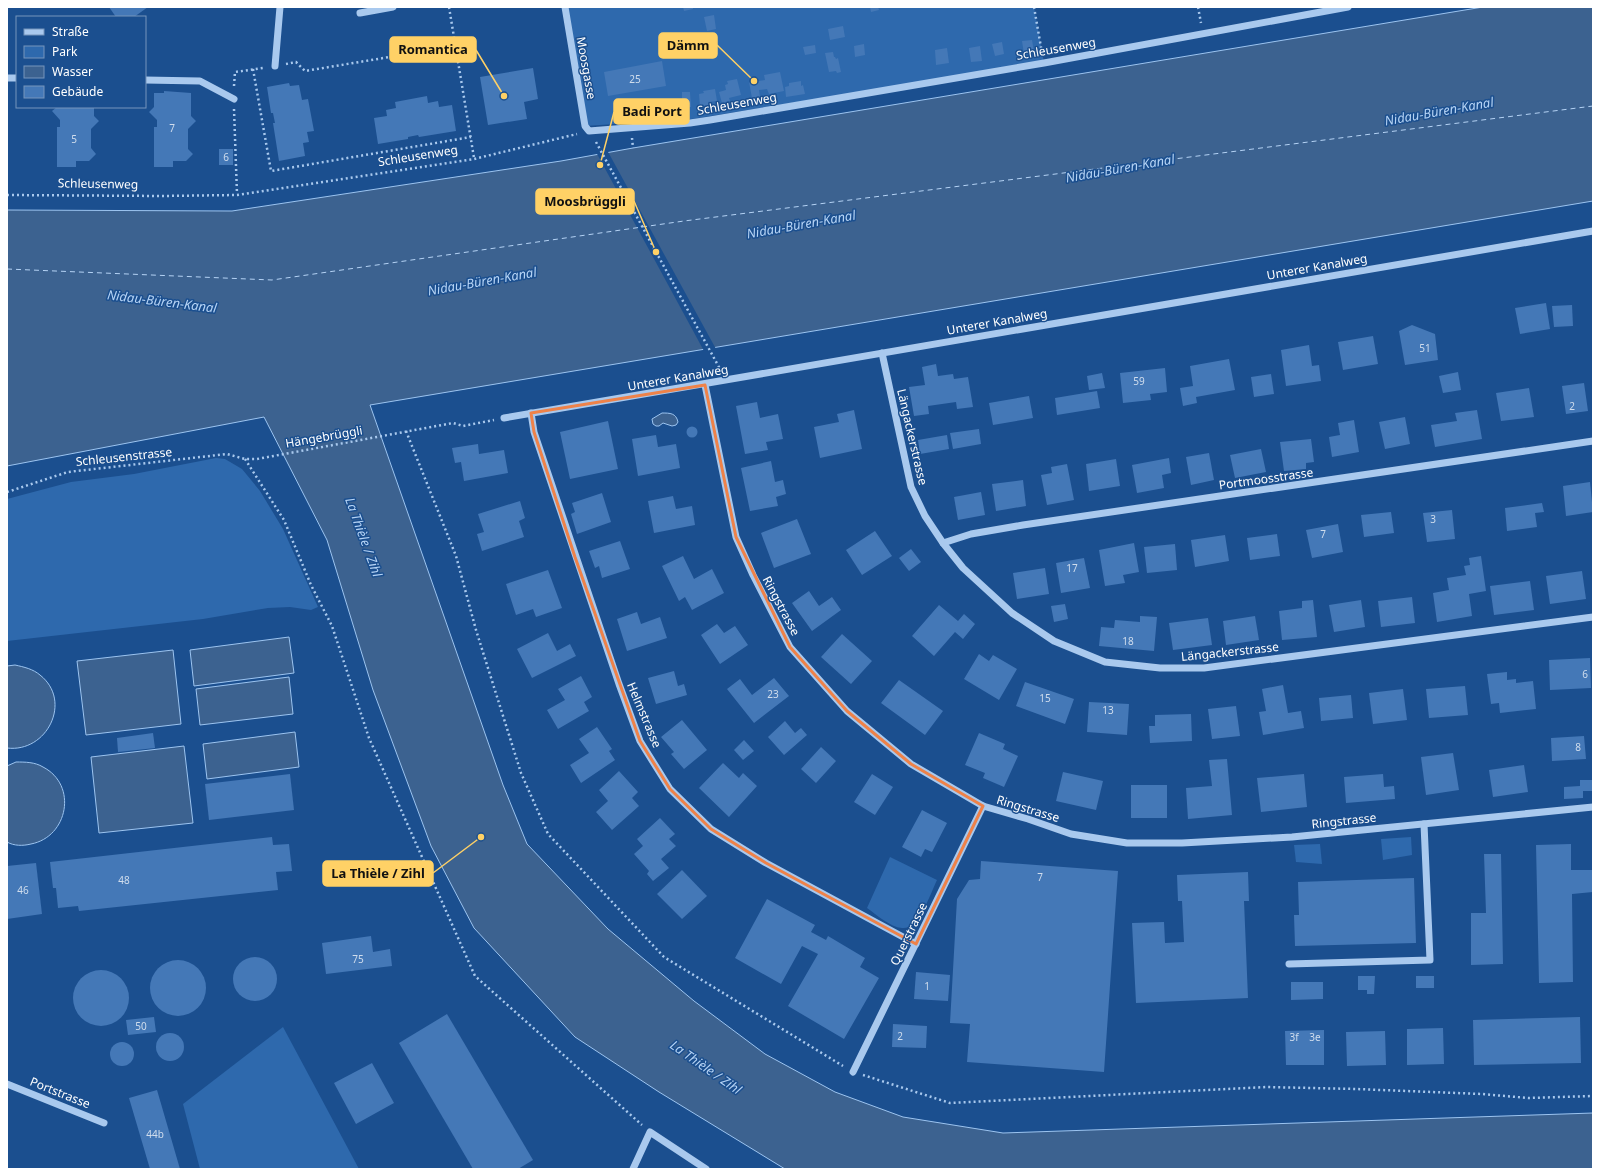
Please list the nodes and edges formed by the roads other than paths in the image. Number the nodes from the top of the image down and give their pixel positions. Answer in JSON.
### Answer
{"nodes":[{"id":1,"x":280,"y":7,"type":"edge"},
{"id":2,"x":393,"y":7,"type":"edge"},
{"id":3,"x":565,"y":7,"type":"edge"},
{"id":4,"x":1348,"y":7,"type":"edge"},
{"id":5,"x":360,"y":13,"type":"dead end"},
{"id":6,"x":275,"y":66,"type":"road end"},
{"id":7,"x":146,"y":80,"type":"edge"},
{"id":8,"x":234,"y":99,"type":"road end"},
{"id":9,"x":589,"y":131,"type":"joint"},
{"id":10,"x":1593,"y":231,"type":"edge"},
{"id":11,"x":882,"y":353,"type":"junction"},
{"id":12,"x":705,"y":385,"type":"junction"},
{"id":13,"x":531,"y":413,"type":"junction"},
{"id":14,"x":504,"y":418,"type":"road end"},
{"id":15,"x":1593,"y":441,"type":"edge"},
{"id":16,"x":943,"y":543,"type":"junction"},
{"id":17,"x":1593,"y":617,"type":"edge"},
{"id":18,"x":983,"y":806,"type":"junction"},
{"id":19,"x":1593,"y":807,"type":"edge"},
{"id":20,"x":1424,"y":824,"type":"junction"},
{"id":21,"x":916,"y":944,"type":"junction"},
{"id":22,"x":1289,"y":964,"type":"dead end"},
{"id":23,"x":853,"y":1072,"type":"dead end"},
{"id":24,"x":7,"y":1084,"type":"edge"},
{"id":25,"x":104,"y":1123,"type":"dead end"},
{"id":26,"x":633,"y":1169,"type":"edge"},
{"id":27,"x":706,"y":1169,"type":"edge"}],
"edges":[{"from":1,"to":6,"type":"street"},
{"from":2,"to":5,"type":"street"},
{"from":3,"to":9,"type":"street","name":"Moosgasse"},
{"from":4,"to":9,"type":"street","name":"Schleusenweg"},
{"from":7,"to":8,"type":"street"},
{"from":10,"to":11,"type":"street","name":"Unterer Kanalweg"},
{"from":11,"to":12,"type":"street","name":"Unterer Kanalweg"},
{"from":11,"to":16,"type":"street","name":"Längackerstrasse"},
{"from":12,"to":13,"type":"street","name":"Unterer Kanalweg"},
{"from":12,"to":18,"type":"street","name":"Ringstrasse"},
{"from":13,"to":14,"type":"street","name":"Unterer Kanalweg"},
{"from":13,"to":21,"type":"street","name":"Helmstrasse"},
{"from":15,"to":16,"type":"street","name":"Portmoosstrasse"},
{"from":16,"to":17,"type":"street","name":"Längackerstrasse"},
{"from":18,"to":20,"type":"street","name":"Ringstrasse"},
{"from":18,"to":21,"type":"street","name":"Querstrasse"},
{"from":19,"to":20,"type":"street","name":"Ringstrasse"},
{"from":20,"to":22,"type":"street"},
{"from":21,"to":23,"type":"street","name":"Querstrasse"},
{"from":24,"to":25,"type":"street","name":"Portstrasse"},
{"from":26,"to":27,"type":"street"}]}
